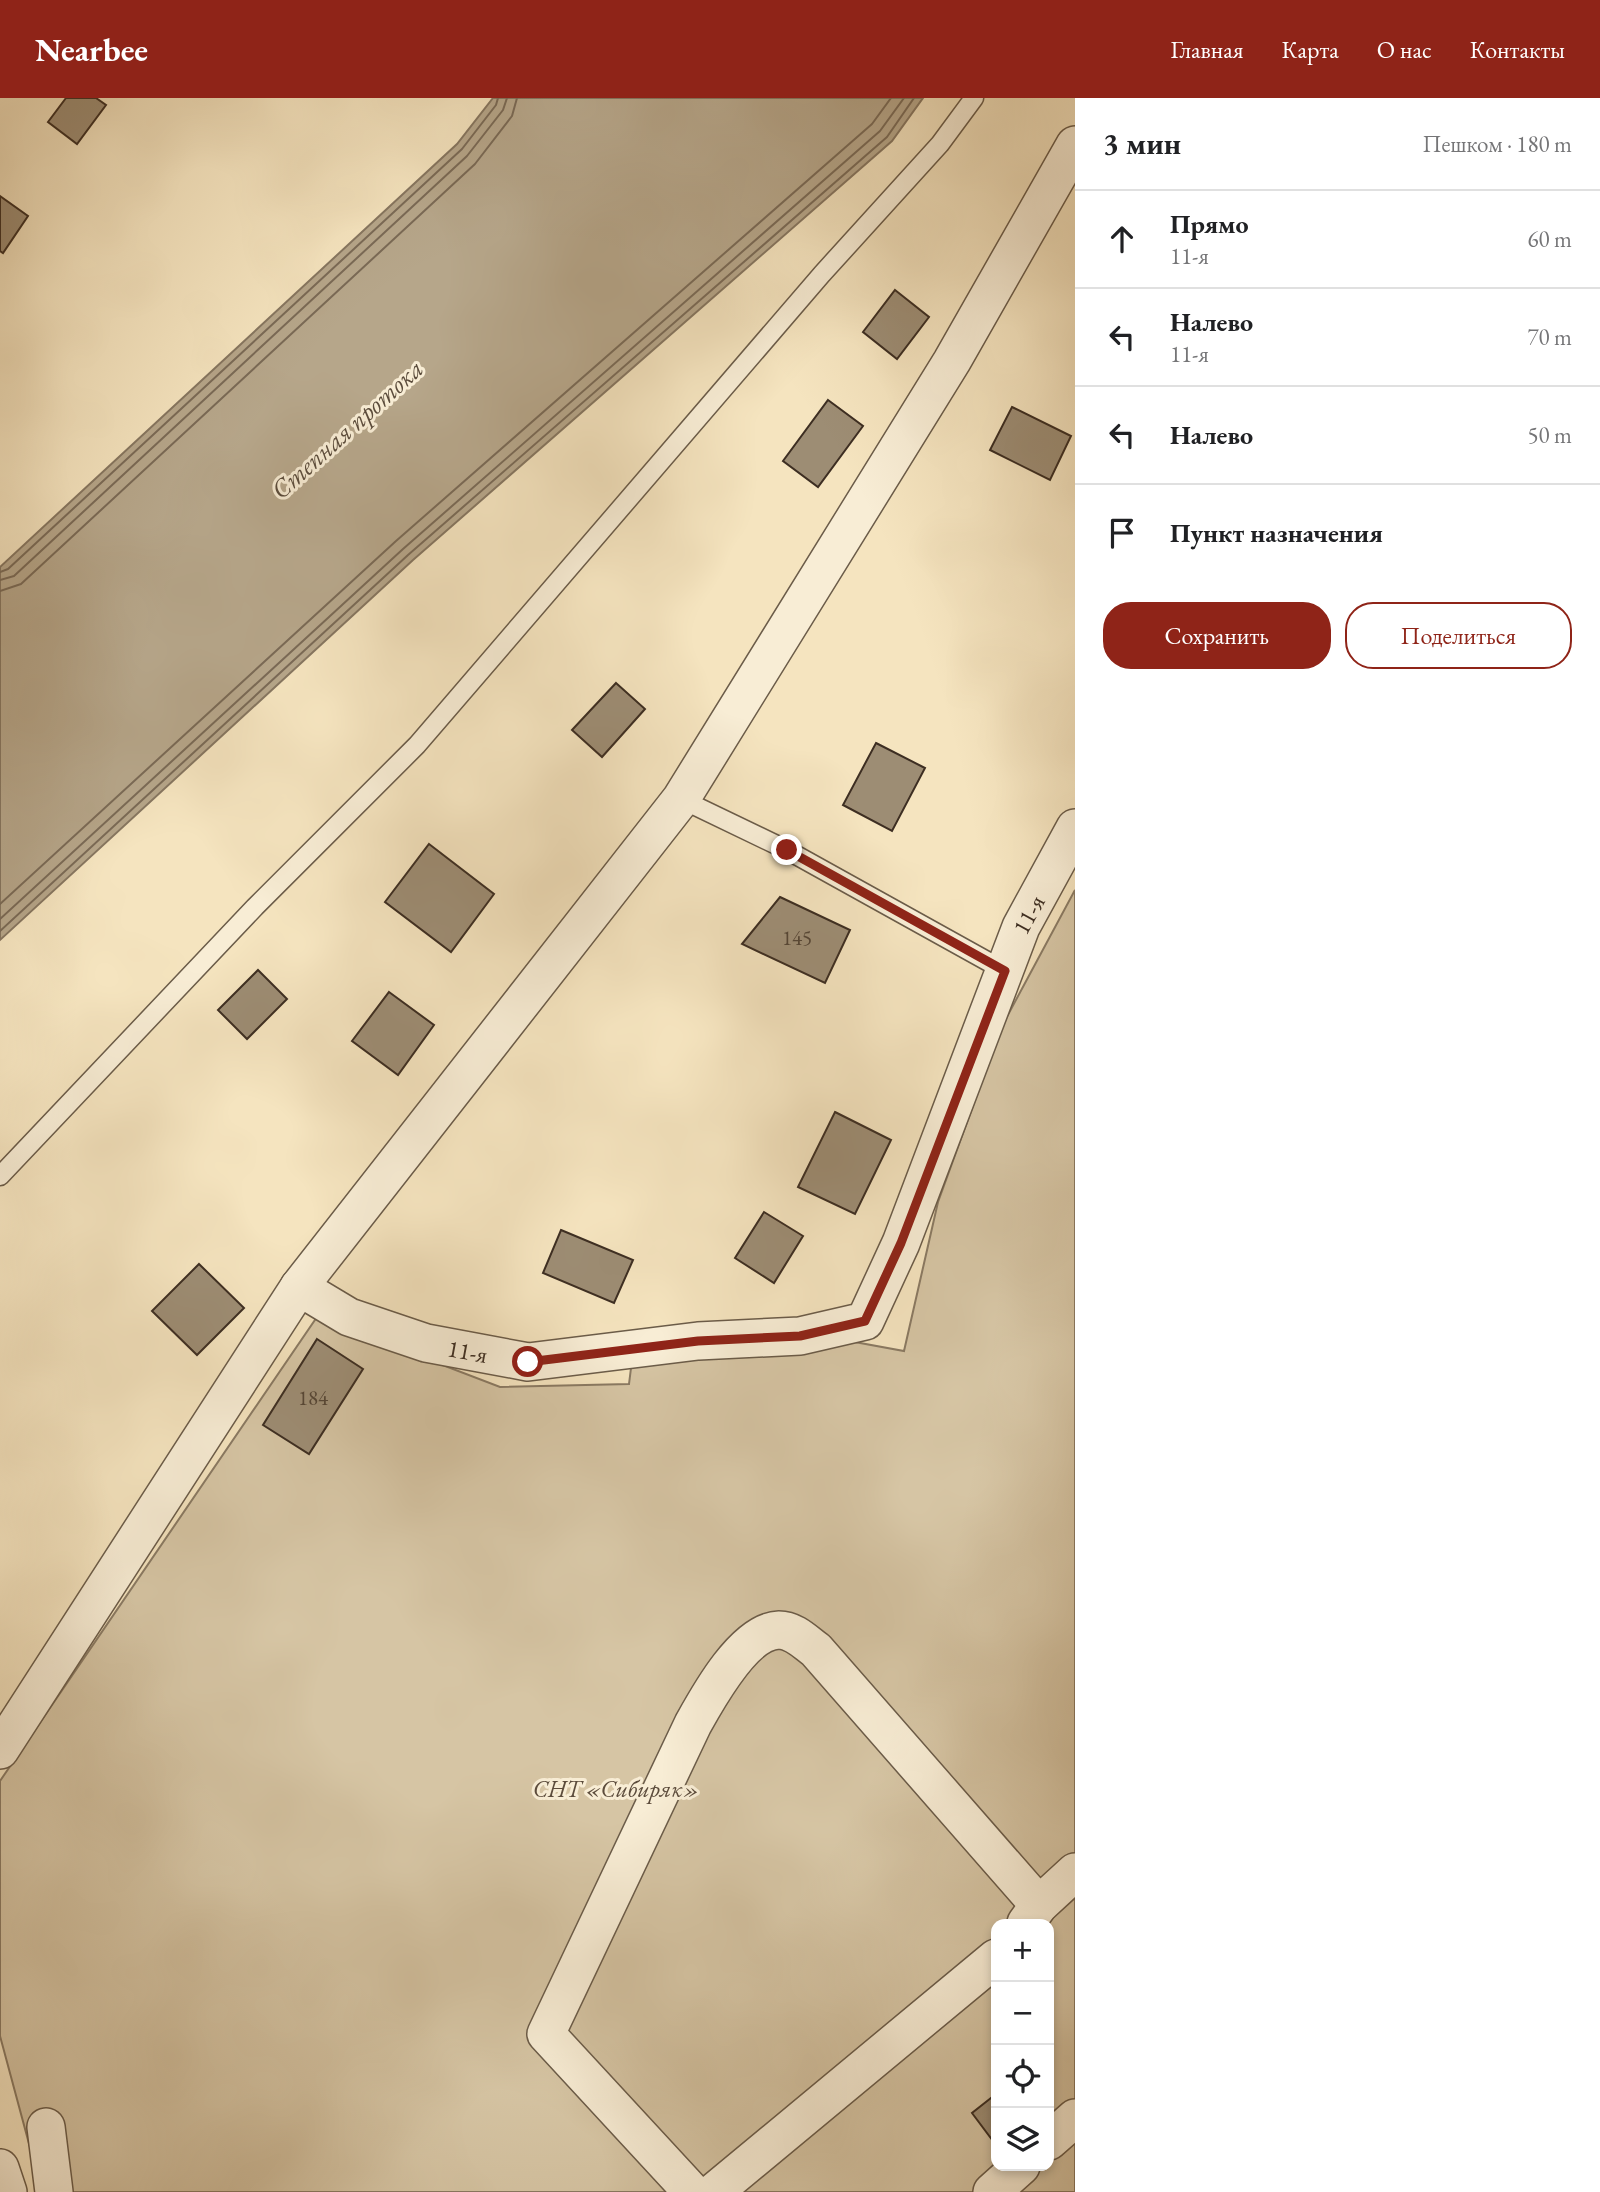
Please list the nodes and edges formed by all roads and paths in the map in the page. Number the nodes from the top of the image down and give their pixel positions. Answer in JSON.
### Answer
{"nodes":[{"id":1,"x":974,"y":98,"type":"edge"},
{"id":2,"x":1075,"y":145,"type":"edge"},
{"id":3,"x":681,"y":799,"type":"junction"},
{"id":4,"x":1075,"y":828,"type":"edge"},
{"id":5,"x":1005,"y":971,"type":"junction"},
{"id":6,"x":0,"y":1176,"type":"edge"},
{"id":7,"x":299,"y":1287,"type":"junction"},
{"id":8,"x":0,"y":1750,"type":"edge"},
{"id":9,"x":1075,"y":1872,"type":"edge"},
{"id":10,"x":1032,"y":1915,"type":"edge"},
{"id":11,"x":991,"y":1962,"type":"edge"},
{"id":12,"x":1075,"y":2118,"type":"edge"},
{"id":13,"x":46,"y":2127,"type":"dead end"},
{"id":14,"x":1054,"y":2137,"type":"edge"},
{"id":15,"x":0,"y":2168,"type":"edge"},
{"id":16,"x":1015,"y":2171,"type":"edge"},
{"id":17,"x":8,"y":2192,"type":"edge"},
{"id":18,"x":54,"y":2192,"type":"edge"},
{"id":19,"x":692,"y":2192,"type":"edge"},
{"id":20,"x":714,"y":2192,"type":"edge"},
{"id":21,"x":992,"y":2192,"type":"edge"}],
"edges":[{"from":1,"to":6,"type":"lane"},
{"from":2,"to":3,"type":"street"},
{"from":3,"to":5,"type":"lane"},
{"from":3,"to":7,"type":"street"},
{"from":4,"to":5,"type":"street","name":"11-я"},
{"from":5,"to":7,"type":"street","name":"11-я"},
{"from":7,"to":8,"type":"street"},
{"from":9,"to":10,"type":"street"},
{"from":10,"to":19,"type":"street"},
{"from":11,"to":20,"type":"street"},
{"from":12,"to":14,"type":"street"},
{"from":13,"to":18,"type":"street"},
{"from":15,"to":17,"type":"street"},
{"from":16,"to":21,"type":"street"}]}
